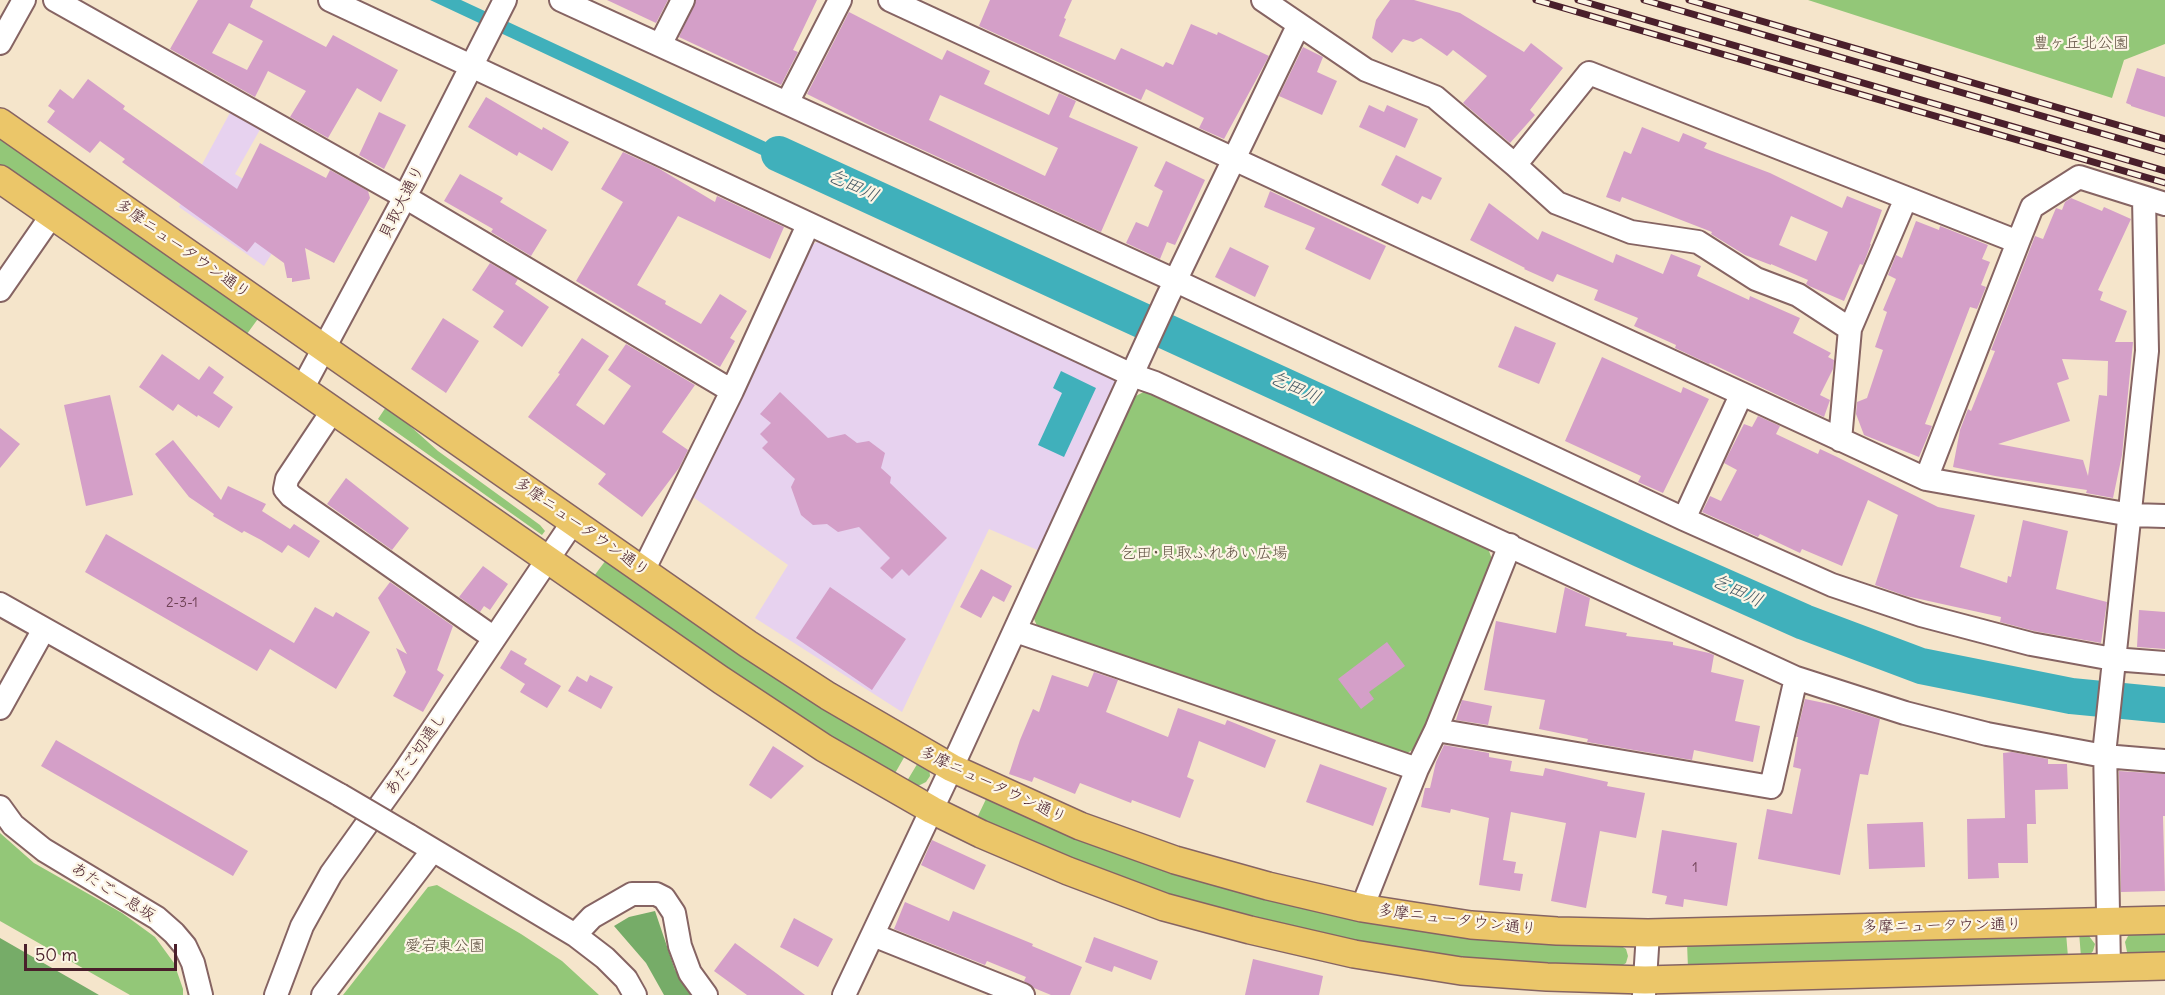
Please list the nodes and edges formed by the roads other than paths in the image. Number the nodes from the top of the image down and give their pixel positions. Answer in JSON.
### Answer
{"nodes":[{"id":1,"x":24,"y":0,"type":"edge"},
{"id":2,"x":55,"y":0,"type":"edge"},
{"id":3,"x":330,"y":0,"type":"edge"},
{"id":4,"x":505,"y":0,"type":"edge"},
{"id":5,"x":561,"y":0,"type":"edge"},
{"id":6,"x":683,"y":0,"type":"edge"},
{"id":7,"x":840,"y":0,"type":"edge"},
{"id":8,"x":890,"y":0,"type":"edge"},
{"id":9,"x":1263,"y":0,"type":"edge"},
{"id":10,"x":1298,"y":26,"type":"junction"},
{"id":11,"x":0,"y":43,"type":"edge"},
{"id":12,"x":660,"y":45,"type":"junction"},
{"id":13,"x":473,"y":59,"type":"junction"},
{"id":14,"x":787,"y":103,"type":"junction"},
{"id":15,"x":0,"y":122,"type":"edge"},
{"id":16,"x":1234,"y":159,"type":"junction"},
{"id":17,"x":1515,"y":165,"type":"junction"},
{"id":18,"x":0,"y":179,"type":"edge"},
{"id":19,"x":405,"y":197,"type":"junction"},
{"id":20,"x":1906,"y":198,"type":"junction"},
{"id":21,"x":2154,"y":201,"type":"edge"},
{"id":22,"x":52,"y":214,"type":"junction"},
{"id":23,"x":808,"y":225,"type":"junction"},
{"id":24,"x":2018,"y":242,"type":"junction"},
{"id":25,"x":0,"y":290,"type":"edge"},
{"id":26,"x":1171,"y":290,"type":"junction"},
{"id":27,"x":1850,"y":329,"type":"junction"},
{"id":28,"x":325,"y":348,"type":"junction"},
{"id":29,"x":2156,"y":353,"type":"edge"},
{"id":30,"x":1137,"y":365,"type":"junction"},
{"id":31,"x":302,"y":389,"type":"junction"},
{"id":32,"x":732,"y":391,"type":"junction"},
{"id":33,"x":1741,"y":394,"type":"junction"},
{"id":34,"x":333,"y":410,"type":"junction"},
{"id":35,"x":1840,"y":440,"type":"junction"},
{"id":36,"x":1926,"y":479,"type":"junction"},
{"id":37,"x":2131,"y":515,"type":"junction"},
{"id":38,"x":2165,"y":516,"type":"edge"},
{"id":39,"x":1684,"y":519,"type":"junction"},
{"id":40,"x":573,"y":522,"type":"junction"},
{"id":41,"x":1510,"y":545,"type":"junction"},
{"id":42,"x":548,"y":560,"type":"junction"},
{"id":43,"x":644,"y":571,"type":"junction"},
{"id":44,"x":0,"y":604,"type":"edge"},
{"id":45,"x":44,"y":629,"type":"junction"},
{"id":46,"x":1016,"y":630,"type":"junction"},
{"id":47,"x":494,"y":638,"type":"junction"},
{"id":48,"x":2165,"y":663,"type":"edge"},
{"id":49,"x":2113,"y":669,"type":"junction"},
{"id":50,"x":1796,"y":678,"type":"junction"},
{"id":51,"x":0,"y":708,"type":"edge"},
{"id":52,"x":1436,"y":730,"type":"junction"},
{"id":53,"x":2105,"y":746,"type":"junction"},
{"id":54,"x":2165,"y":761,"type":"edge"},
{"id":55,"x":952,"y":768,"type":"junction"},
{"id":56,"x":1417,"y":769,"type":"junction"},
{"id":57,"x":0,"y":807,"type":"edge"},
{"id":58,"x":932,"y":810,"type":"junction"},
{"id":59,"x":433,"y":850,"type":"junction"},
{"id":60,"x":1362,"y":908,"type":"junction"},
{"id":61,"x":2165,"y":920,"type":"edge"},
{"id":62,"x":2107,"y":921,"type":"junction"},
{"id":63,"x":1648,"y":933,"type":"junction"},
{"id":64,"x":575,"y":935,"type":"junction"},
{"id":65,"x":873,"y":935,"type":"junction"},
{"id":66,"x":2165,"y":966,"type":"edge"},
{"id":67,"x":2109,"y":968,"type":"junction"},
{"id":68,"x":1645,"y":987,"type":"edge"},
{"id":69,"x":201,"y":995,"type":"edge"},
{"id":70,"x":276,"y":995,"type":"edge"},
{"id":71,"x":323,"y":995,"type":"edge"},
{"id":72,"x":635,"y":995,"type":"edge"},
{"id":73,"x":706,"y":995,"type":"edge"},
{"id":74,"x":844,"y":995,"type":"edge"},
{"id":75,"x":1023,"y":995,"type":"edge"}],
"edges":[{"from":1,"to":11,"type":"street"},
{"from":2,"to":19,"type":"street"},
{"from":3,"to":13,"type":"street"},
{"from":4,"to":13,"type":"street","name":"貝取大通り"},
{"from":5,"to":12,"type":"street"},
{"from":6,"to":12,"type":"street"},
{"from":7,"to":14,"type":"street"},
{"from":8,"to":16,"type":"street"},
{"from":9,"to":10,"type":"street"},
{"from":10,"to":16,"type":"street"},
{"from":10,"to":17,"type":"street"},
{"from":12,"to":14,"type":"street"},
{"from":13,"to":19,"type":"street","name":"貝取大通り"},
{"from":13,"to":23,"type":"street"},
{"from":14,"to":26,"type":"street"},
{"from":15,"to":28,"type":"main road","name":"多摩ニュータウン通り"},
{"from":16,"to":26,"type":"street"},
{"from":16,"to":33,"type":"street"},
{"from":17,"to":20,"type":"street"},
{"from":17,"to":27,"type":"street"},
{"from":18,"to":22,"type":"main road"},
{"from":19,"to":28,"type":"street","name":"貝取大通り"},
{"from":19,"to":32,"type":"street"},
{"from":20,"to":24,"type":"street"},
{"from":20,"to":27,"type":"street"},
{"from":21,"to":24,"type":"street"},
{"from":21,"to":29,"type":"street"},
{"from":22,"to":25,"type":"street"},
{"from":22,"to":31,"type":"main road"},
{"from":23,"to":30,"type":"street"},
{"from":23,"to":32,"type":"street"},
{"from":24,"to":36,"type":"street"},
{"from":26,"to":30,"type":"street"},
{"from":26,"to":39,"type":"street"},
{"from":27,"to":35,"type":"street"},
{"from":28,"to":31,"type":"street","name":"貝取大通り"},
{"from":28,"to":40,"type":"main road","name":"多摩ニュータウン通り"},
{"from":29,"to":37,"type":"street"},
{"from":30,"to":41,"type":"street"},
{"from":30,"to":46,"type":"street"},
{"from":31,"to":34,"type":"main road"},
{"from":32,"to":43,"type":"street"},
{"from":33,"to":35,"type":"street"},
{"from":33,"to":39,"type":"street"},
{"from":34,"to":42,"type":"main road"},
{"from":34,"to":47,"type":"street"},
{"from":35,"to":36,"type":"street"},
{"from":36,"to":37,"type":"street"},
{"from":37,"to":38,"type":"street"},
{"from":37,"to":49,"type":"street"},
{"from":39,"to":49,"type":"street"},
{"from":40,"to":42,"type":"street","name":"あたご切通し"},
{"from":40,"to":43,"type":"main road","name":"多摩ニュータウン通り"},
{"from":41,"to":50,"type":"street"},
{"from":41,"to":52,"type":"street"},
{"from":42,"to":47,"type":"street","name":"あたご切通し"},
{"from":42,"to":58,"type":"main road"},
{"from":43,"to":55,"type":"main road","name":"多摩ニュータウン通り"},
{"from":44,"to":45,"type":"street"},
{"from":45,"to":51,"type":"street"},
{"from":45,"to":59,"type":"street","bridge":true},
{"from":46,"to":55,"type":"street"},
{"from":46,"to":56,"type":"street"},
{"from":47,"to":70,"type":"street","name":"あたご切通し"},
{"from":48,"to":49,"type":"street"},
{"from":49,"to":53,"type":"street"},
{"from":50,"to":52,"type":"street"},
{"from":50,"to":53,"type":"street"},
{"from":52,"to":56,"type":"street"},
{"from":53,"to":54,"type":"street"},
{"from":53,"to":62,"type":"street"},
{"from":55,"to":58,"type":"street"},
{"from":55,"to":60,"type":"main road","name":"多摩ニュータウン通り"},
{"from":56,"to":60,"type":"street"},
{"from":57,"to":69,"type":"street","name":"あたご一息坂"},
{"from":58,"to":65,"type":"street"},
{"from":58,"to":68,"type":"main road"},
{"from":59,"to":64,"type":"street"},
{"from":59,"to":71,"type":"street"},
{"from":60,"to":63,"type":"main road","name":"多摩ニュータウン通り"},
{"from":61,"to":62,"type":"main road","name":"多摩ニュータウン通り"},
{"from":62,"to":63,"type":"main road","name":"多摩ニュータウン通り"},
{"from":62,"to":67,"type":"street"},
{"from":63,"to":68,"type":"street"},
{"from":64,"to":72,"type":"street"},
{"from":64,"to":73,"type":"street"},
{"from":65,"to":74,"type":"street"},
{"from":65,"to":75,"type":"street"},
{"from":66,"to":67,"type":"main road"},
{"from":67,"to":68,"type":"main road"}]}
